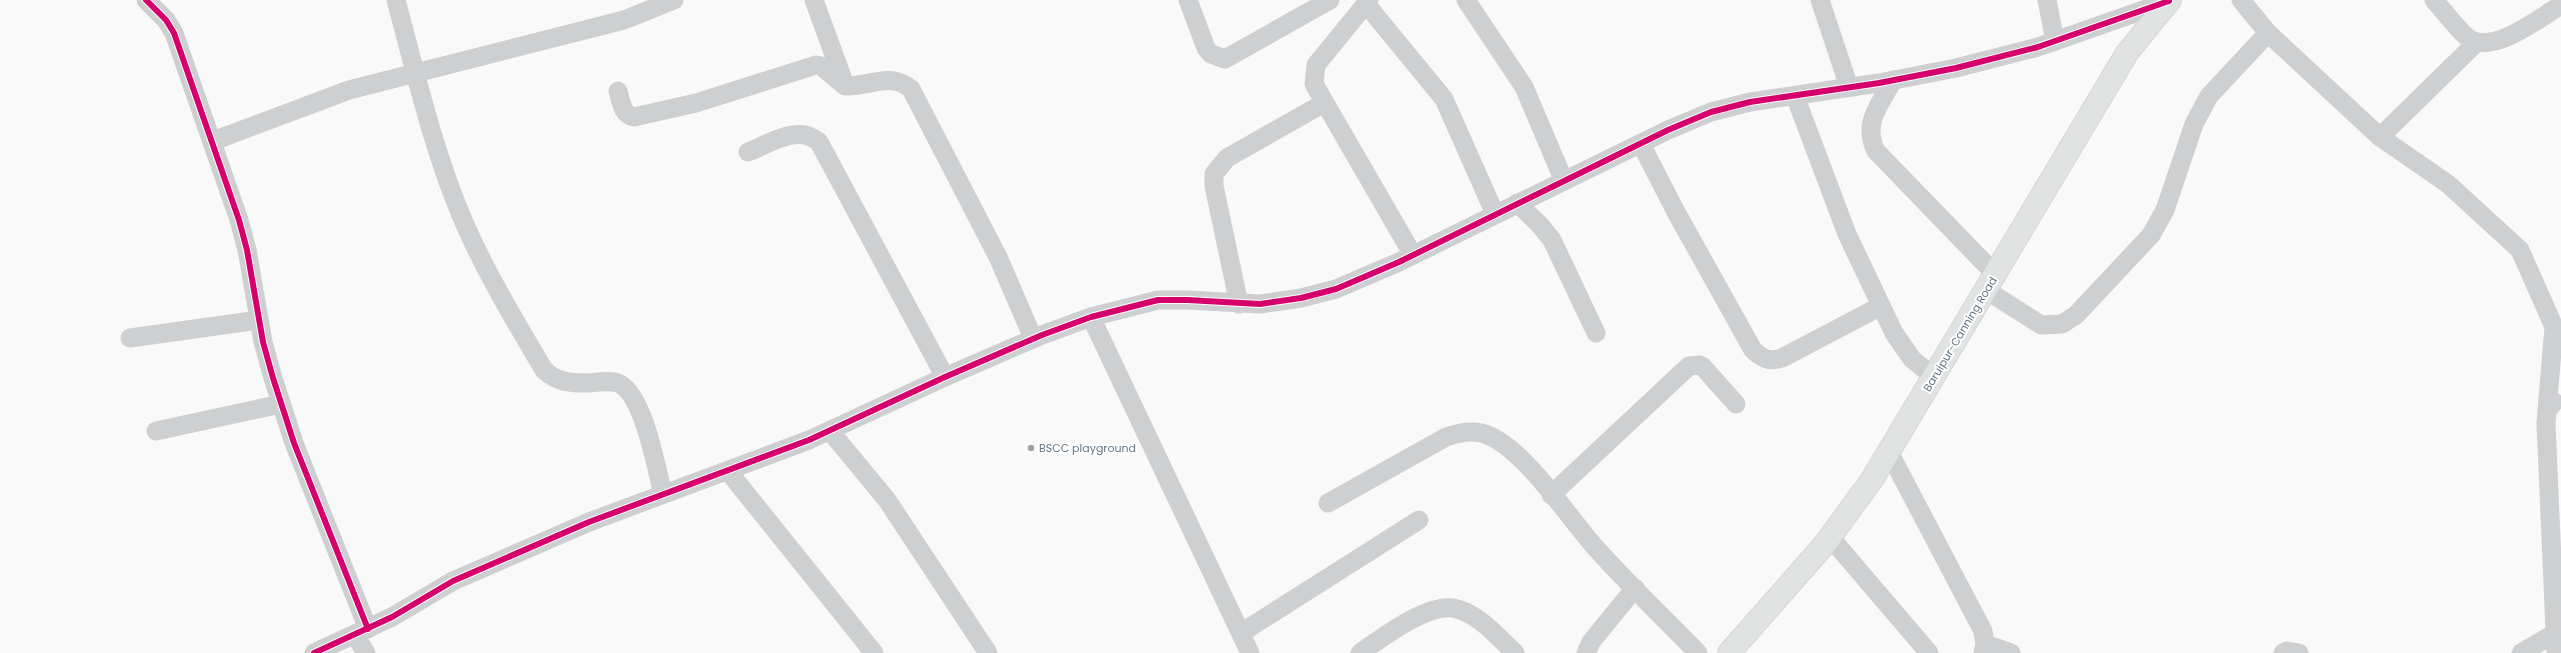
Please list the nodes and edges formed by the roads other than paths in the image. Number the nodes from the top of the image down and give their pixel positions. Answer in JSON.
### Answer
{"nodes":[{"id":1,"x":146,"y":0,"type":"edge"},
{"id":2,"x":396,"y":0,"type":"edge"},
{"id":3,"x":674,"y":0,"type":"edge"},
{"id":4,"x":814,"y":0,"type":"edge"},
{"id":5,"x":1188,"y":0,"type":"edge"},
{"id":6,"x":1330,"y":0,"type":"edge"},
{"id":7,"x":1466,"y":0,"type":"edge"},
{"id":8,"x":1820,"y":0,"type":"edge"},
{"id":9,"x":2047,"y":0,"type":"edge"},
{"id":10,"x":2170,"y":0,"type":"edge"},
{"id":11,"x":2241,"y":0,"type":"edge"},
{"id":12,"x":2434,"y":0,"type":"edge"},
{"id":13,"x":1367,"y":2,"type":"edge"},
{"id":14,"x":652,"y":4,"type":"edge"},
{"id":15,"x":2561,"y":5,"type":"edge"},
{"id":16,"x":2268,"y":33,"type":"junction"},
{"id":17,"x":2055,"y":41,"type":"junction"},
{"id":18,"x":2477,"y":42,"type":"junction"},
{"id":19,"x":415,"y":73,"type":"junction"},
{"id":20,"x":1893,"y":80,"type":"junction"},
{"id":21,"x":845,"y":86,"type":"junction"},
{"id":22,"x":1849,"y":88,"type":"junction"},
{"id":23,"x":618,"y":91,"type":"dead end"},
{"id":24,"x":1795,"y":96,"type":"junction"},
{"id":25,"x":1324,"y":103,"type":"junction"},
{"id":26,"x":2380,"y":137,"type":"junction"},
{"id":27,"x":213,"y":141,"type":"junction"},
{"id":28,"x":1641,"y":144,"type":"junction"},
{"id":29,"x":748,"y":152,"type":"dead end"},
{"id":30,"x":1564,"y":181,"type":"junction"},
{"id":31,"x":1517,"y":203,"type":"junction"},
{"id":32,"x":1496,"y":214,"type":"junction"},
{"id":33,"x":1413,"y":254,"type":"junction"},
{"id":34,"x":1990,"y":282,"type":"junction"},
{"id":35,"x":1239,"y":304,"type":"junction"},
{"id":36,"x":1881,"y":306,"type":"junction"},
{"id":37,"x":1091,"y":316,"type":"junction"},
{"id":38,"x":259,"y":320,"type":"junction"},
{"id":39,"x":1596,"y":333,"type":"dead end"},
{"id":40,"x":130,"y":338,"type":"dead end"},
{"id":41,"x":1033,"y":338,"type":"junction"},
{"id":42,"x":945,"y":376,"type":"junction"},
{"id":43,"x":1934,"y":377,"type":"junction"},
{"id":44,"x":281,"y":404,"type":"junction"},
{"id":45,"x":1736,"y":404,"type":"dead end"},
{"id":46,"x":2554,"y":405,"type":"edge"},
{"id":47,"x":156,"y":431,"type":"dead end"},
{"id":48,"x":830,"y":431,"type":"junction"},
{"id":49,"x":1889,"y":452,"type":"junction"},
{"id":50,"x":728,"y":471,"type":"junction"},
{"id":51,"x":663,"y":494,"type":"junction"},
{"id":52,"x":1551,"y":495,"type":"junction"},
{"id":53,"x":1328,"y":502,"type":"dead end"},
{"id":54,"x":1419,"y":520,"type":"dead end"},
{"id":55,"x":1830,"y":537,"type":"junction"},
{"id":56,"x":1635,"y":588,"type":"junction"},
{"id":57,"x":361,"y":632,"type":"junction"},
{"id":58,"x":2557,"y":632,"type":"junction"},
{"id":59,"x":1241,"y":633,"type":"junction"},
{"id":60,"x":1984,"y":648,"type":"edge"},
{"id":61,"x":314,"y":653,"type":"edge"},
{"id":62,"x":366,"y":653,"type":"edge"},
{"id":63,"x":874,"y":653,"type":"edge"},
{"id":64,"x":988,"y":653,"type":"edge"},
{"id":65,"x":1250,"y":653,"type":"edge"},
{"id":66,"x":1360,"y":653,"type":"edge"},
{"id":67,"x":1515,"y":653,"type":"edge"},
{"id":68,"x":1586,"y":653,"type":"edge"},
{"id":69,"x":1698,"y":653,"type":"edge"},
{"id":70,"x":1729,"y":653,"type":"edge"},
{"id":71,"x":1929,"y":653,"type":"edge"},
{"id":72,"x":2011,"y":653,"type":"edge"},
{"id":73,"x":2283,"y":653,"type":"edge"},
{"id":74,"x":2299,"y":653,"type":"edge"},
{"id":75,"x":2521,"y":653,"type":"edge"},
{"id":76,"x":2556,"y":653,"type":"edge"}],
"edges":[{"from":1,"to":27,"type":"street"},
{"from":2,"to":19,"type":"street"},
{"from":3,"to":14,"type":"street"},
{"from":4,"to":21,"type":"street"},
{"from":5,"to":6,"type":"street"},
{"from":7,"to":30,"type":"street"},
{"from":8,"to":22,"type":"street"},
{"from":9,"to":17,"type":"street"},
{"from":10,"to":17,"type":"street"},
{"from":10,"to":34,"type":"main road","name":"Baruipur-Canning Road"},
{"from":11,"to":16,"type":"street"},
{"from":12,"to":18,"type":"street"},
{"from":13,"to":25,"type":"street"},
{"from":13,"to":32,"type":"street"},
{"from":14,"to":19,"type":"street"},
{"from":15,"to":18,"type":"street"},
{"from":16,"to":26,"type":"street"},
{"from":16,"to":34,"type":"street"},
{"from":17,"to":20,"type":"street"},
{"from":18,"to":26,"type":"street"},
{"from":19,"to":27,"type":"street"},
{"from":19,"to":51,"type":"street"},
{"from":20,"to":22,"type":"street"},
{"from":20,"to":34,"type":"street"},
{"from":21,"to":23,"type":"street"},
{"from":21,"to":41,"type":"street"},
{"from":22,"to":24,"type":"street"},
{"from":24,"to":28,"type":"street"},
{"from":24,"to":36,"type":"street"},
{"from":25,"to":33,"type":"street"},
{"from":25,"to":35,"type":"street"},
{"from":26,"to":46,"type":"street"},
{"from":27,"to":38,"type":"street"},
{"from":28,"to":30,"type":"street"},
{"from":28,"to":36,"type":"street"},
{"from":29,"to":42,"type":"street"},
{"from":30,"to":31,"type":"street"},
{"from":31,"to":32,"type":"street"},
{"from":31,"to":39,"type":"street"},
{"from":32,"to":33,"type":"street"},
{"from":33,"to":35,"type":"street"},
{"from":34,"to":43,"type":"main road","name":"Baruipur-Canning Road"},
{"from":35,"to":37,"type":"street"},
{"from":36,"to":43,"type":"street"},
{"from":37,"to":41,"type":"street"},
{"from":37,"to":59,"type":"street"},
{"from":38,"to":40,"type":"street"},
{"from":38,"to":44,"type":"street"},
{"from":41,"to":42,"type":"street"},
{"from":42,"to":48,"type":"street"},
{"from":43,"to":49,"type":"main road","name":"Baruipur-Canning Road"},
{"from":44,"to":47,"type":"street"},
{"from":44,"to":57,"type":"street"},
{"from":45,"to":52,"type":"street"},
{"from":46,"to":58,"type":"street"},
{"from":48,"to":50,"type":"street"},
{"from":48,"to":64,"type":"street"},
{"from":49,"to":55,"type":"main road","name":"Baruipur-Canning Road"},
{"from":49,"to":60,"type":"street"},
{"from":50,"to":51,"type":"street"},
{"from":50,"to":63,"type":"street"},
{"from":51,"to":57,"type":"street"},
{"from":52,"to":53,"type":"street"},
{"from":52,"to":56,"type":"street"},
{"from":54,"to":59,"type":"street"},
{"from":55,"to":70,"type":"main road","name":"Baruipur-Canning Road"},
{"from":55,"to":71,"type":"street"},
{"from":56,"to":68,"type":"street"},
{"from":56,"to":69,"type":"street"},
{"from":57,"to":61,"type":"street"},
{"from":57,"to":62,"type":"street"},
{"from":58,"to":75,"type":"street"},
{"from":58,"to":76,"type":"street"},
{"from":59,"to":65,"type":"street"},
{"from":60,"to":72,"type":"street"},
{"from":66,"to":67,"type":"street"},
{"from":73,"to":74,"type":"street"}]}
